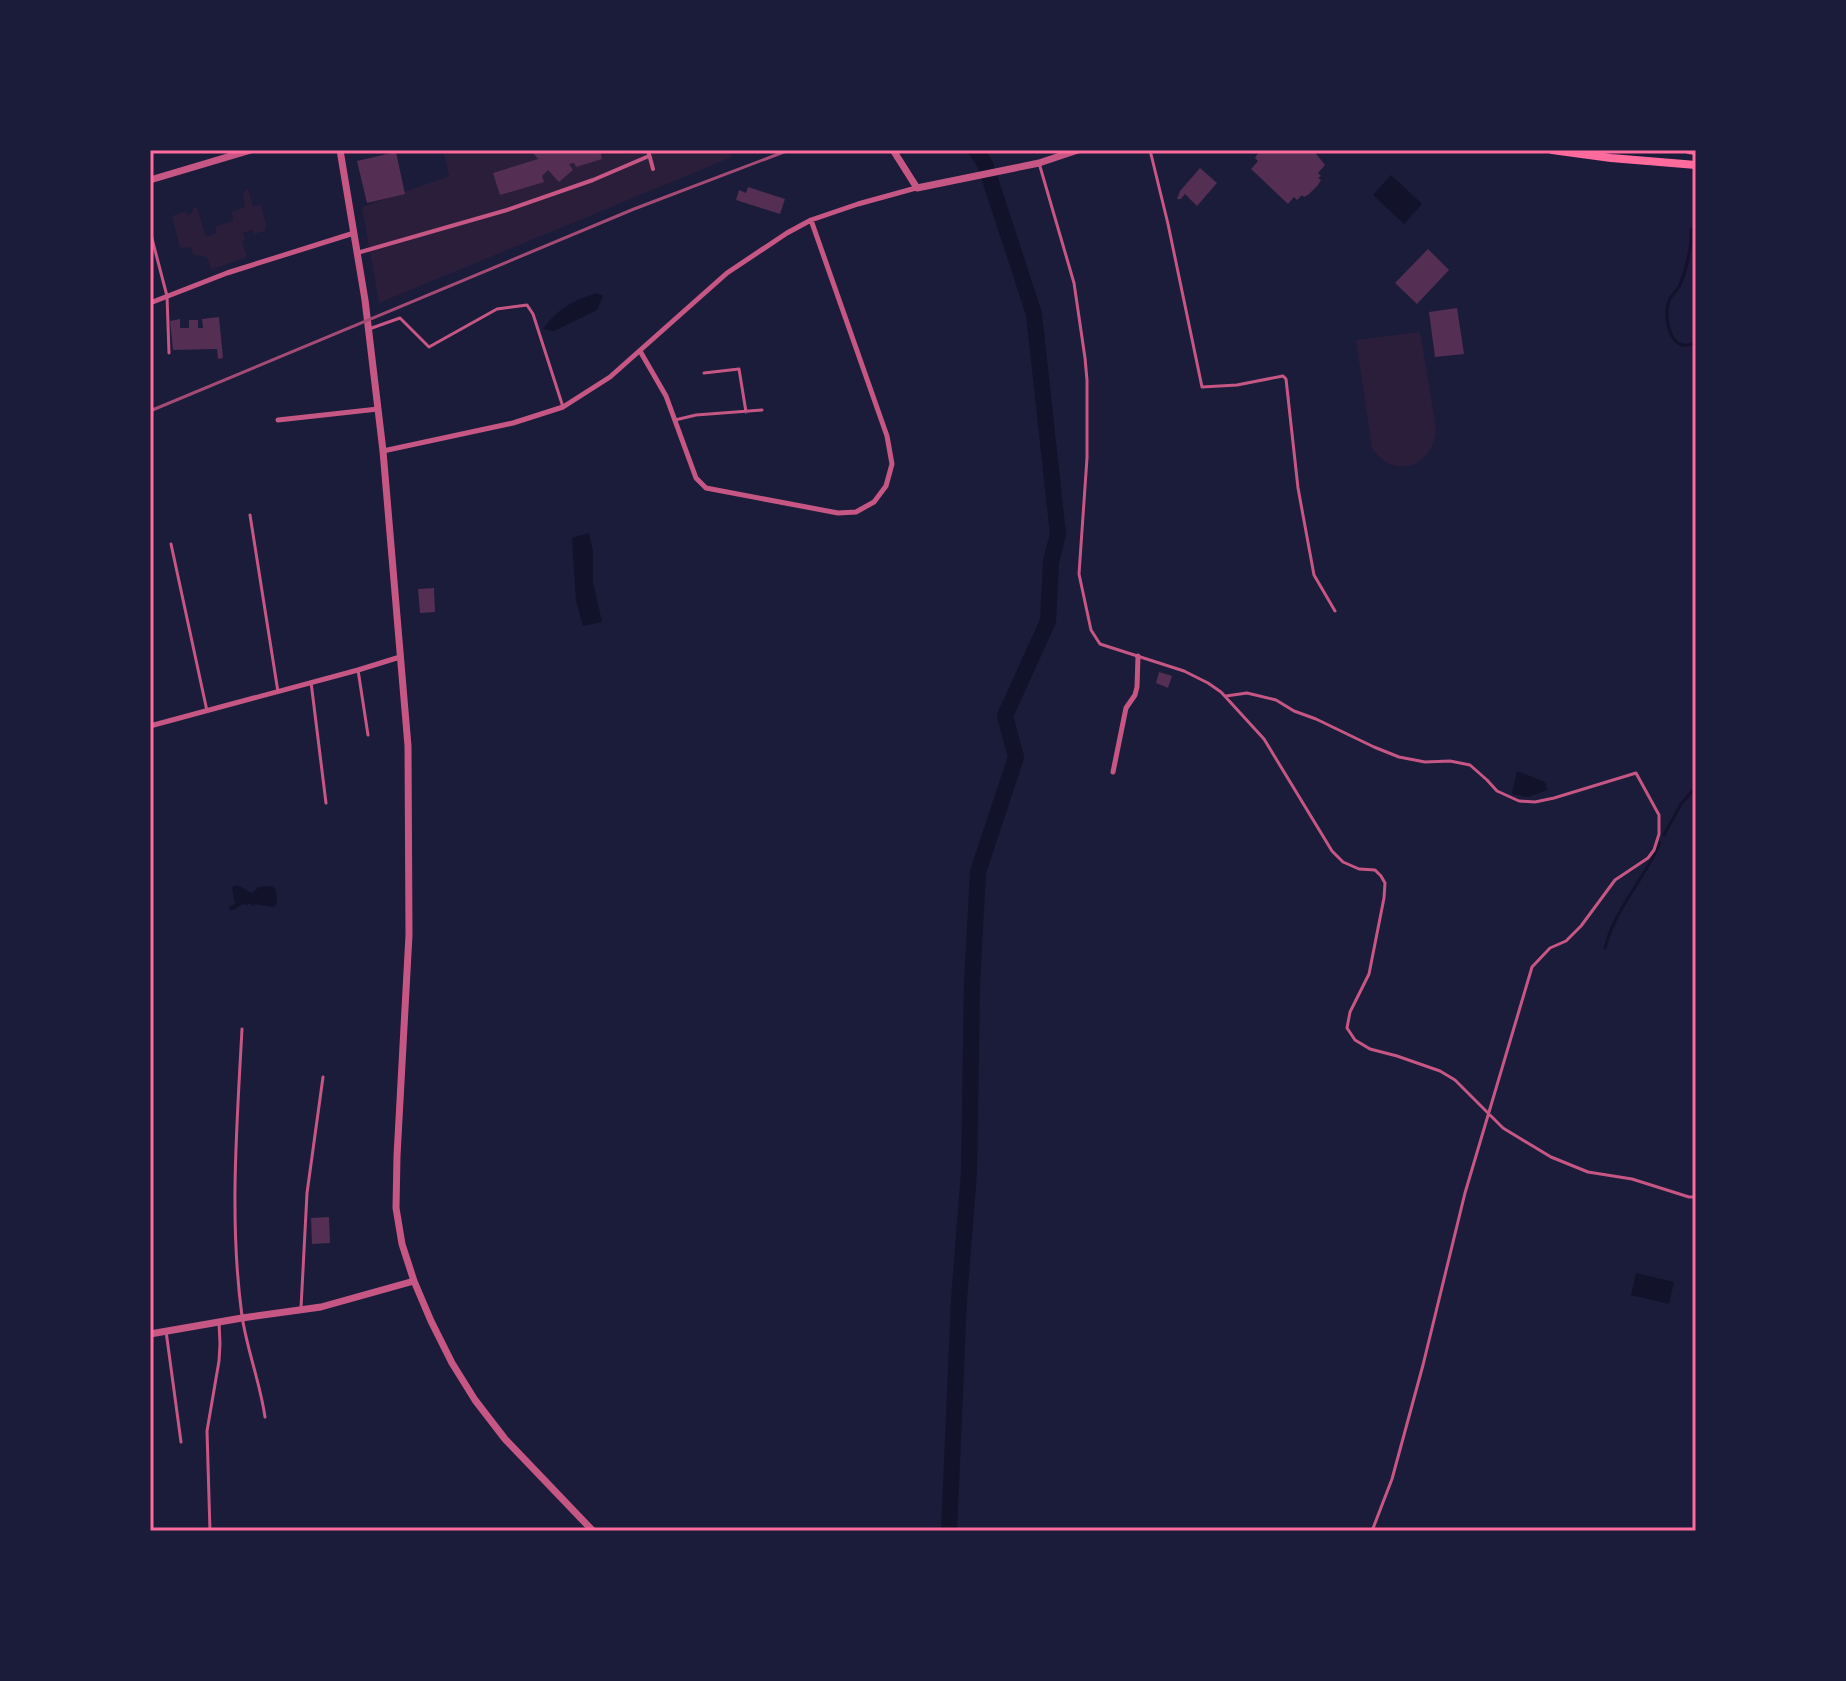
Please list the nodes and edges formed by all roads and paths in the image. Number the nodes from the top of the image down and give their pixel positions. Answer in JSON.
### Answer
{"nodes":[{"id":1,"x":340,"y":150,"type":"edge"},
{"id":2,"x":893,"y":150,"type":"edge"},
{"id":3,"x":1078,"y":150,"type":"edge"},
{"id":4,"x":1150,"y":150,"type":"edge"},
{"id":5,"x":1552,"y":150,"type":"edge"},
{"id":6,"x":1689,"y":150,"type":"edge"},
{"id":7,"x":248,"y":151,"type":"edge"},
{"id":8,"x":1696,"y":151,"type":"edge"},
{"id":9,"x":648,"y":153,"type":"edge"},
{"id":10,"x":1039,"y":163,"type":"junction"},
{"id":11,"x":1696,"y":165,"type":"edge"},
{"id":12,"x":653,"y":169,"type":"dead end"},
{"id":13,"x":150,"y":180,"type":"edge"},
{"id":14,"x":917,"y":188,"type":"junction"},
{"id":15,"x":811,"y":220,"type":"junction"},
{"id":16,"x":150,"y":231,"type":"edge"},
{"id":17,"x":354,"y":233,"type":"junction"},
{"id":18,"x":357,"y":253,"type":"junction"},
{"id":19,"x":167,"y":296,"type":"junction"},
{"id":20,"x":150,"y":303,"type":"edge"},
{"id":21,"x":369,"y":329,"type":"junction"},
{"id":22,"x":640,"y":351,"type":"junction"},
{"id":23,"x":169,"y":353,"type":"dead end"},
{"id":24,"x":704,"y":373,"type":"dead end"},
{"id":25,"x":563,"y":407,"type":"junction"},
{"id":26,"x":378,"y":409,"type":"junction"},
{"id":27,"x":762,"y":410,"type":"dead end"},
{"id":28,"x":746,"y":412,"type":"junction"},
{"id":29,"x":278,"y":420,"type":"dead end"},
{"id":30,"x":675,"y":420,"type":"junction"},
{"id":31,"x":383,"y":451,"type":"junction"},
{"id":32,"x":250,"y":515,"type":"dead end"},
{"id":33,"x":171,"y":544,"type":"dead end"},
{"id":34,"x":1335,"y":611,"type":"dead end"},
{"id":35,"x":1138,"y":656,"type":"junction"},
{"id":36,"x":400,"y":657,"type":"junction"},
{"id":37,"x":358,"y":670,"type":"junction"},
{"id":38,"x":311,"y":682,"type":"junction"},
{"id":39,"x":278,"y":692,"type":"junction"},
{"id":40,"x":1226,"y":696,"type":"junction"},
{"id":41,"x":207,"y":711,"type":"junction"},
{"id":42,"x":150,"y":726,"type":"edge"},
{"id":43,"x":368,"y":735,"type":"dead end"},
{"id":44,"x":1113,"y":772,"type":"dead end"},
{"id":45,"x":326,"y":803,"type":"dead end"},
{"id":46,"x":242,"y":1029,"type":"dead end"},
{"id":47,"x":323,"y":1077,"type":"dead end"},
{"id":48,"x":1489,"y":1115,"type":"junction"},
{"id":49,"x":1696,"y":1197,"type":"edge"},
{"id":50,"x":414,"y":1281,"type":"junction"},
{"id":51,"x":300,"y":1310,"type":"junction"},
{"id":52,"x":242,"y":1318,"type":"junction"},
{"id":53,"x":219,"y":1322,"type":"junction"},
{"id":54,"x":166,"y":1331,"type":"junction"},
{"id":55,"x":150,"y":1334,"type":"edge"},
{"id":56,"x":265,"y":1417,"type":"dead end"},
{"id":57,"x":181,"y":1442,"type":"dead end"},
{"id":58,"x":210,"y":1531,"type":"edge"},
{"id":59,"x":593,"y":1531,"type":"edge"},
{"id":60,"x":1372,"y":1531,"type":"edge"}],
"edges":[{"from":1,"to":17,"type":"street"},
{"from":2,"to":14,"type":"street"},
{"from":3,"to":10,"type":"street"},
{"from":4,"to":34,"type":"lane"},
{"from":5,"to":11,"type":"main road"},
{"from":6,"to":8,"type":"main road"},
{"from":7,"to":13,"type":"street"},
{"from":9,"to":12,"type":"street"},
{"from":9,"to":18,"type":"street"},
{"from":10,"to":14,"type":"street"},
{"from":10,"to":35,"type":"lane"},
{"from":14,"to":15,"type":"street"},
{"from":15,"to":22,"type":"street"},
{"from":15,"to":30,"type":"street"},
{"from":16,"to":19,"type":"lane"},
{"from":17,"to":18,"type":"street"},
{"from":17,"to":19,"type":"street"},
{"from":18,"to":21,"type":"street"},
{"from":19,"to":20,"type":"street"},
{"from":19,"to":23,"type":"lane"},
{"from":21,"to":25,"type":"lane"},
{"from":21,"to":26,"type":"street"},
{"from":22,"to":25,"type":"street"},
{"from":22,"to":30,"type":"street"},
{"from":24,"to":28,"type":"lane"},
{"from":25,"to":31,"type":"street"},
{"from":26,"to":29,"type":"street"},
{"from":26,"to":31,"type":"street"},
{"from":27,"to":28,"type":"lane"},
{"from":28,"to":30,"type":"lane"},
{"from":31,"to":36,"type":"street"},
{"from":32,"to":39,"type":"lane"},
{"from":33,"to":41,"type":"lane"},
{"from":35,"to":40,"type":"lane"},
{"from":35,"to":44,"type":"street"},
{"from":36,"to":37,"type":"street"},
{"from":36,"to":50,"type":"street"},
{"from":37,"to":38,"type":"street"},
{"from":37,"to":43,"type":"lane"},
{"from":38,"to":39,"type":"street"},
{"from":38,"to":45,"type":"lane"},
{"from":39,"to":41,"type":"street"},
{"from":40,"to":48,"type":"lane"},
{"from":40,"to":48,"type":"lane"},
{"from":41,"to":42,"type":"street"},
{"from":46,"to":52,"type":"lane"},
{"from":47,"to":51,"type":"lane"},
{"from":48,"to":49,"type":"lane"},
{"from":48,"to":60,"type":"lane"},
{"from":50,"to":51,"type":"street"},
{"from":50,"to":59,"type":"street"},
{"from":51,"to":52,"type":"street"},
{"from":52,"to":53,"type":"street"},
{"from":52,"to":56,"type":"lane"},
{"from":53,"to":54,"type":"street"},
{"from":53,"to":58,"type":"lane"},
{"from":54,"to":55,"type":"street"},
{"from":54,"to":57,"type":"lane"}]}
